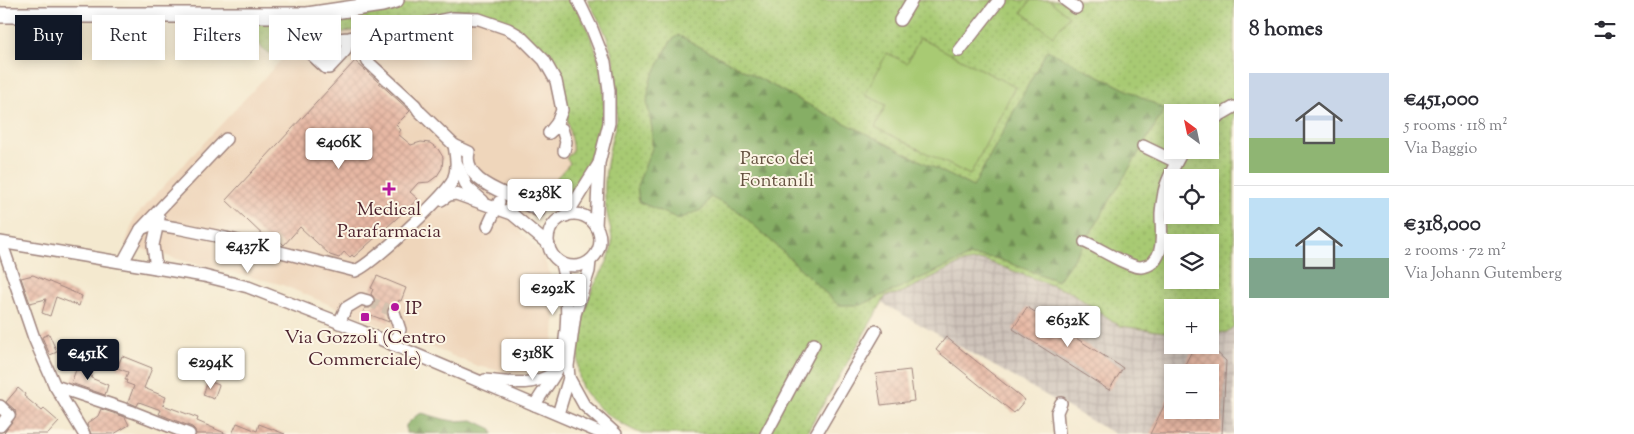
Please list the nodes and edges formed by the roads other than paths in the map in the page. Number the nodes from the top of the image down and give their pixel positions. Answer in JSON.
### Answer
{"nodes":[{"id":1,"x":396,"y":0,"type":"edge"},
{"id":2,"x":578,"y":0,"type":"edge"},
{"id":3,"x":912,"y":0,"type":"edge"},
{"id":4,"x":999,"y":0,"type":"edge"},
{"id":5,"x":1065,"y":0,"type":"edge"},
{"id":6,"x":1076,"y":8,"type":"dead end"},
{"id":7,"x":0,"y":16,"type":"edge"},
{"id":8,"x":472,"y":19,"type":"edge"},
{"id":9,"x":900,"y":20,"type":"dead end"},
{"id":10,"x":959,"y":51,"type":"dead end"},
{"id":11,"x":539,"y":54,"type":"junction"},
{"id":12,"x":368,"y":60,"type":"edge"},
{"id":13,"x":554,"y":96,"type":"dead end"},
{"id":14,"x":1234,"y":107,"type":"edge"},
{"id":15,"x":1219,"y":116,"type":"edge"},
{"id":16,"x":226,"y":139,"type":"dead end"},
{"id":17,"x":451,"y":142,"type":"junction"},
{"id":18,"x":1143,"y":146,"type":"dead end"},
{"id":19,"x":564,"y":151,"type":"dead end"},
{"id":20,"x":1178,"y":159,"type":"edge"},
{"id":21,"x":456,"y":162,"type":"junction"},
{"id":22,"x":1176,"y":162,"type":"junction"},
{"id":23,"x":599,"y":164,"type":"junction"},
{"id":24,"x":433,"y":206,"type":"junction"},
{"id":25,"x":495,"y":208,"type":"junction"},
{"id":26,"x":161,"y":209,"type":"junction"},
{"id":27,"x":539,"y":211,"type":"junction"},
{"id":28,"x":564,"y":217,"type":"junction"},
{"id":29,"x":157,"y":225,"type":"junction"},
{"id":30,"x":488,"y":226,"type":"dead end"},
{"id":31,"x":596,"y":226,"type":"junction"},
{"id":32,"x":141,"y":229,"type":"junction"},
{"id":33,"x":1085,"y":242,"type":"dead end"},
{"id":34,"x":549,"y":245,"type":"junction"},
{"id":35,"x":2,"y":246,"type":"edge"},
{"id":36,"x":590,"y":261,"type":"junction"},
{"id":37,"x":123,"y":262,"type":"junction"},
{"id":38,"x":561,"y":263,"type":"junction"},
{"id":39,"x":156,"y":268,"type":"junction"},
{"id":40,"x":368,"y":301,"type":"tunnel mouth"},
{"id":41,"x":394,"y":312,"type":"dead end"},
{"id":42,"x":339,"y":323,"type":"junction"},
{"id":43,"x":876,"y":331,"type":"dead end"},
{"id":44,"x":814,"y":344,"type":"dead end"},
{"id":45,"x":393,"y":345,"type":"junction"},
{"id":46,"x":556,"y":371,"type":"junction"},
{"id":47,"x":569,"y":378,"type":"junction"},
{"id":48,"x":476,"y":380,"type":"junction"},
{"id":49,"x":56,"y":386,"type":"junction"},
{"id":50,"x":1061,"y":403,"type":"dead end"},
{"id":51,"x":535,"y":405,"type":"junction"},
{"id":52,"x":0,"y":406,"type":"edge"},
{"id":53,"x":558,"y":414,"type":"junction"},
{"id":54,"x":0,"y":426,"type":"edge"},
{"id":55,"x":84,"y":434,"type":"edge"},
{"id":56,"x":189,"y":434,"type":"edge"},
{"id":57,"x":603,"y":434,"type":"edge"},
{"id":58,"x":616,"y":434,"type":"edge"},
{"id":59,"x":766,"y":434,"type":"edge"},
{"id":60,"x":816,"y":434,"type":"edge"},
{"id":61,"x":1059,"y":434,"type":"edge"}],
"edges":[{"from":1,"to":7,"type":"main road"},
{"from":2,"to":23,"type":"street"},
{"from":3,"to":9,"type":"street"},
{"from":4,"to":10,"type":"street"},
{"from":5,"to":6,"type":"street"},
{"from":8,"to":11,"type":"street"},
{"from":11,"to":13,"type":"street"},
{"from":11,"to":19,"type":"street"},
{"from":12,"to":17,"type":"street"},
{"from":14,"to":15,"type":"street"},
{"from":16,"to":26,"type":"street"},
{"from":17,"to":21,"type":"street"},
{"from":17,"to":27,"type":"street"},
{"from":18,"to":22,"type":"street"},
{"from":20,"to":22,"type":"street"},
{"from":21,"to":24,"type":"street"},
{"from":21,"to":25,"type":"street"},
{"from":22,"to":33,"type":"street"},
{"from":23,"to":28,"type":"street"},
{"from":23,"to":31,"type":"street"},
{"from":24,"to":25,"type":"street"},
{"from":24,"to":29,"type":"street"},
{"from":25,"to":27,"type":"street"},
{"from":25,"to":30,"type":"street"},
{"from":25,"to":34,"type":"street"},
{"from":26,"to":29,"type":"street"},
{"from":26,"to":32,"type":"street"},
{"from":27,"to":28,"type":"street"},
{"from":28,"to":31,"type":"street"},
{"from":28,"to":34,"type":"street"},
{"from":29,"to":32,"type":"street"},
{"from":29,"to":39,"type":"street"},
{"from":31,"to":36,"type":"street"},
{"from":32,"to":37,"type":"street"},
{"from":34,"to":38,"type":"street"},
{"from":35,"to":37,"type":"street"},
{"from":35,"to":49,"type":"street"},
{"from":36,"to":38,"type":"street"},
{"from":36,"to":47,"type":"street"},
{"from":37,"to":39,"type":"street"},
{"from":38,"to":46,"type":"street"},
{"from":39,"to":42,"type":"street"},
{"from":40,"to":42,"type":"street"},
{"from":41,"to":45,"type":"street"},
{"from":42,"to":45,"type":"street"},
{"from":43,"to":60,"type":"street"},
{"from":44,"to":59,"type":"street"},
{"from":45,"to":48,"type":"street"},
{"from":46,"to":48,"type":"street"},
{"from":46,"to":51,"type":"street"},
{"from":47,"to":53,"type":"street"},
{"from":47,"to":58,"type":"street"},
{"from":48,"to":51,"type":"street"},
{"from":49,"to":55,"type":"street"},
{"from":49,"to":56,"type":"street"},
{"from":50,"to":61,"type":"street"},
{"from":51,"to":53,"type":"street"},
{"from":52,"to":54,"type":"street"},
{"from":53,"to":57,"type":"street"}]}
